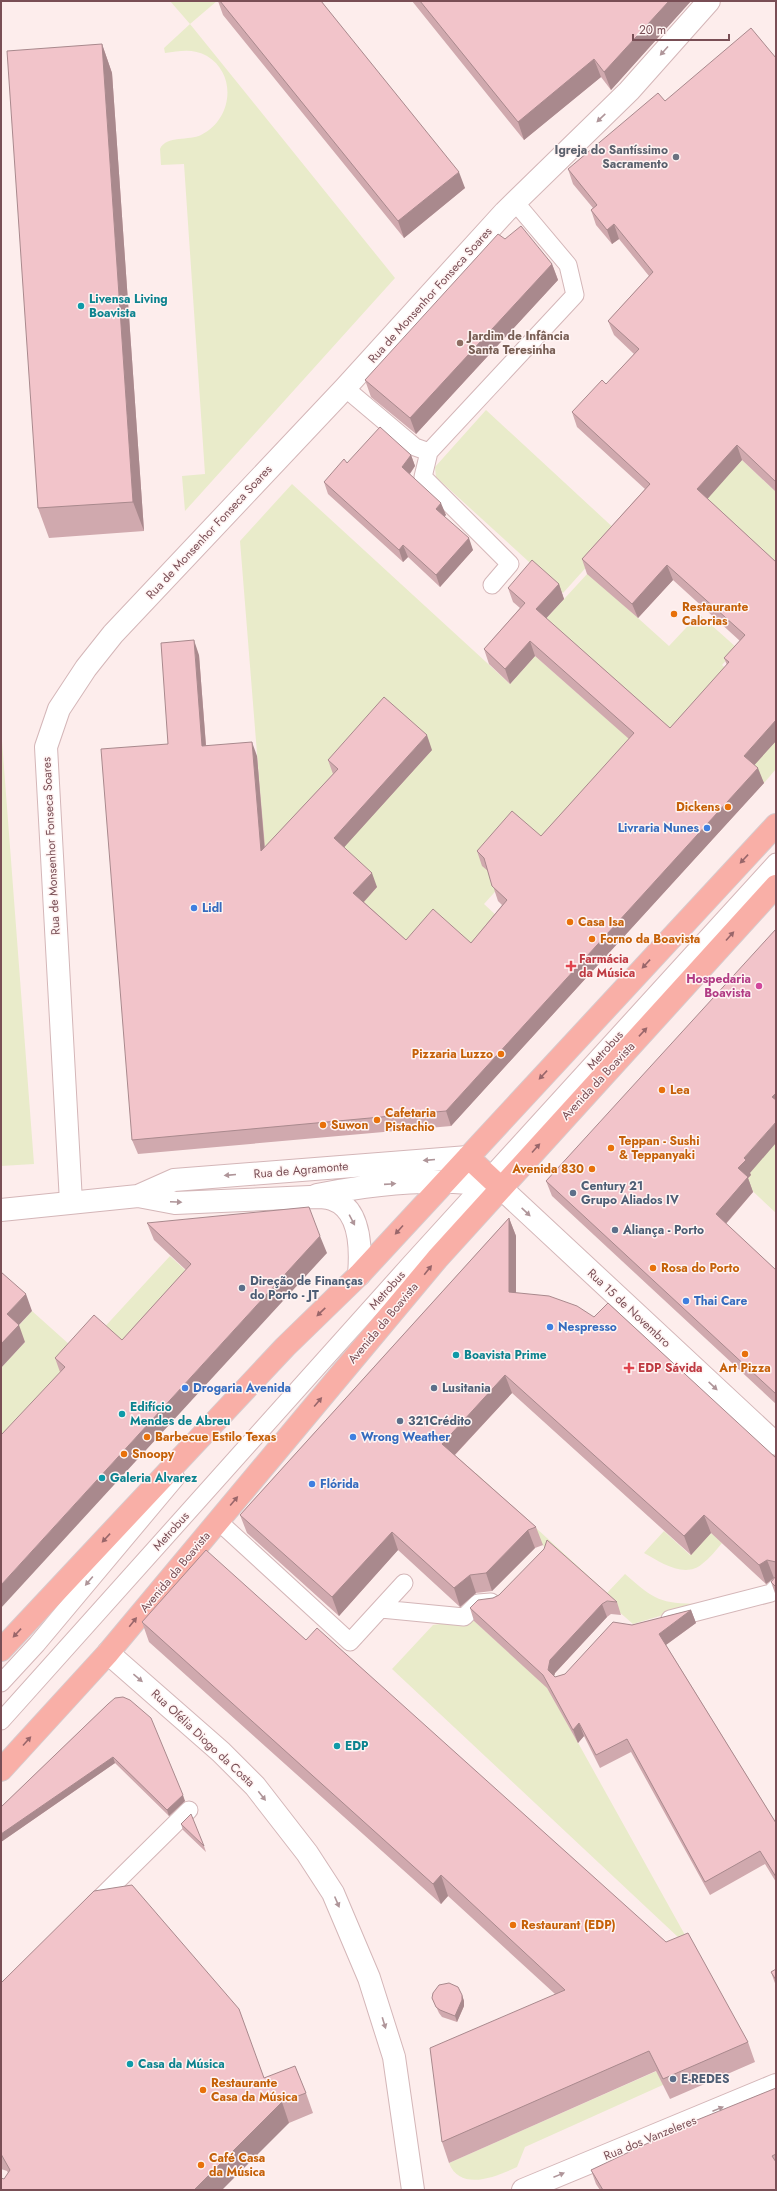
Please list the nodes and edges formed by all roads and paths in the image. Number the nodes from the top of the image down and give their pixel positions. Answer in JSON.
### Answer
{"nodes":[{"id":1,"x":709,"y":1,"type":"edge"},
{"id":2,"x":515,"y":202,"type":"junction"},
{"id":3,"x":345,"y":388,"type":"junction"},
{"id":4,"x":429,"y":452,"type":"junction"},
{"id":5,"x":492,"y":585,"type":"dead end"},
{"id":6,"x":776,"y":824,"type":"edge"},
{"id":7,"x":776,"y":862,"type":"edge"},
{"id":8,"x":776,"y":886,"type":"edge"},
{"id":9,"x":468,"y":1157,"type":"junction"},
{"id":10,"x":445,"y":1181,"type":"junction"},
{"id":11,"x":491,"y":1183,"type":"junction"},
{"id":12,"x":138,"y":1196,"type":"junction"},
{"id":13,"x":310,"y":1197,"type":"junction"},
{"id":14,"x":71,"y":1202,"type":"junction"},
{"id":15,"x":1,"y":1210,"type":"edge"},
{"id":16,"x":359,"y":1275,"type":"junction"},
{"id":17,"x":285,"y":1347,"type":"junction"},
{"id":18,"x":776,"y":1444,"type":"edge"},
{"id":19,"x":218,"y":1521,"type":"junction"},
{"id":20,"x":404,"y":1583,"type":"dead end"},
{"id":21,"x":776,"y":1588,"type":"edge"},
{"id":22,"x":507,"y":1591,"type":"edge"},
{"id":23,"x":381,"y":1609,"type":"junction"},
{"id":24,"x":657,"y":1622,"type":"edge"},
{"id":25,"x":1,"y":1650,"type":"edge"},
{"id":26,"x":108,"y":1653,"type":"junction"},
{"id":27,"x":1,"y":1683,"type":"edge"},
{"id":28,"x":1,"y":1721,"type":"edge"},
{"id":29,"x":1,"y":1770,"type":"edge"},
{"id":30,"x":189,"y":1810,"type":"dead end"},
{"id":31,"x":84,"y":1914,"type":"edge"},
{"id":32,"x":776,"y":2085,"type":"edge"},
{"id":33,"x":413,"y":2190,"type":"edge"},
{"id":34,"x":523,"y":2190,"type":"edge"}],
"edges":[{"from":1,"to":2,"type":"street","name":"Rua de Monsenhor Fonseca Soares","one_way":true},
{"from":2,"to":3,"type":"street","name":"Rua de Monsenhor Fonseca Soares"},
{"from":2,"to":4,"type":"lane"},
{"from":3,"to":4,"type":"lane"},
{"from":3,"to":14,"type":"street","name":"Rua de Monsenhor Fonseca Soares"},
{"from":4,"to":5,"type":"lane"},
{"from":6,"to":9,"type":"main road","one_way":true},
{"from":7,"to":11,"type":"lane","name":"Metrobus"},
{"from":11,"to":8,"type":"main road","name":"Avenida da Boavista","one_way":true},
{"from":9,"to":10,"type":"main road"},
{"from":9,"to":11,"type":"main road"},
{"from":9,"to":12,"type":"street","name":"Rua de Agramonte","one_way":true},
{"from":10,"to":11,"type":"street","name":"Rua de Agramonte"},
{"from":13,"to":10,"type":"street","name":"Rua de Agramonte","one_way":true},
{"from":10,"to":16,"type":"main road","one_way":true},
{"from":11,"to":18,"type":"street","name":"Rua 15 de Novembro","one_way":true},
{"from":19,"to":11,"type":"main road","name":"Avenida da Boavista","one_way":true},
{"from":11,"to":28,"type":"lane","name":"Metrobus"},
{"from":12,"to":13,"type":"street","name":"Rua de Agramonte","one_way":true},
{"from":12,"to":14,"type":"street","name":"Rua de Agramonte"},
{"from":13,"to":16,"type":"street","name":"Rua de Agramonte","one_way":true},
{"from":14,"to":15,"type":"street","name":"Rua de Agramonte"},
{"from":16,"to":17,"type":"main road","one_way":true},
{"from":17,"to":25,"type":"main road","one_way":true},
{"from":17,"to":27,"type":"lane","one_way":true},
{"from":19,"to":23,"type":"lane"},
{"from":26,"to":19,"type":"main road","name":"Avenida da Boavista","one_way":true},
{"from":20,"to":23,"type":"lane"},
{"from":21,"to":24,"type":"lane"},
{"from":22,"to":23,"type":"lane"},
{"from":29,"to":26,"type":"main road","name":"Avenida da Boavista","one_way":true},
{"from":26,"to":33,"type":"street","name":"Rua Ofélia Diogo da Costa","one_way":true},
{"from":30,"to":31,"type":"lane"},
{"from":34,"to":32,"type":"street","name":"Rua dos Vanzeleres","one_way":true}]}
